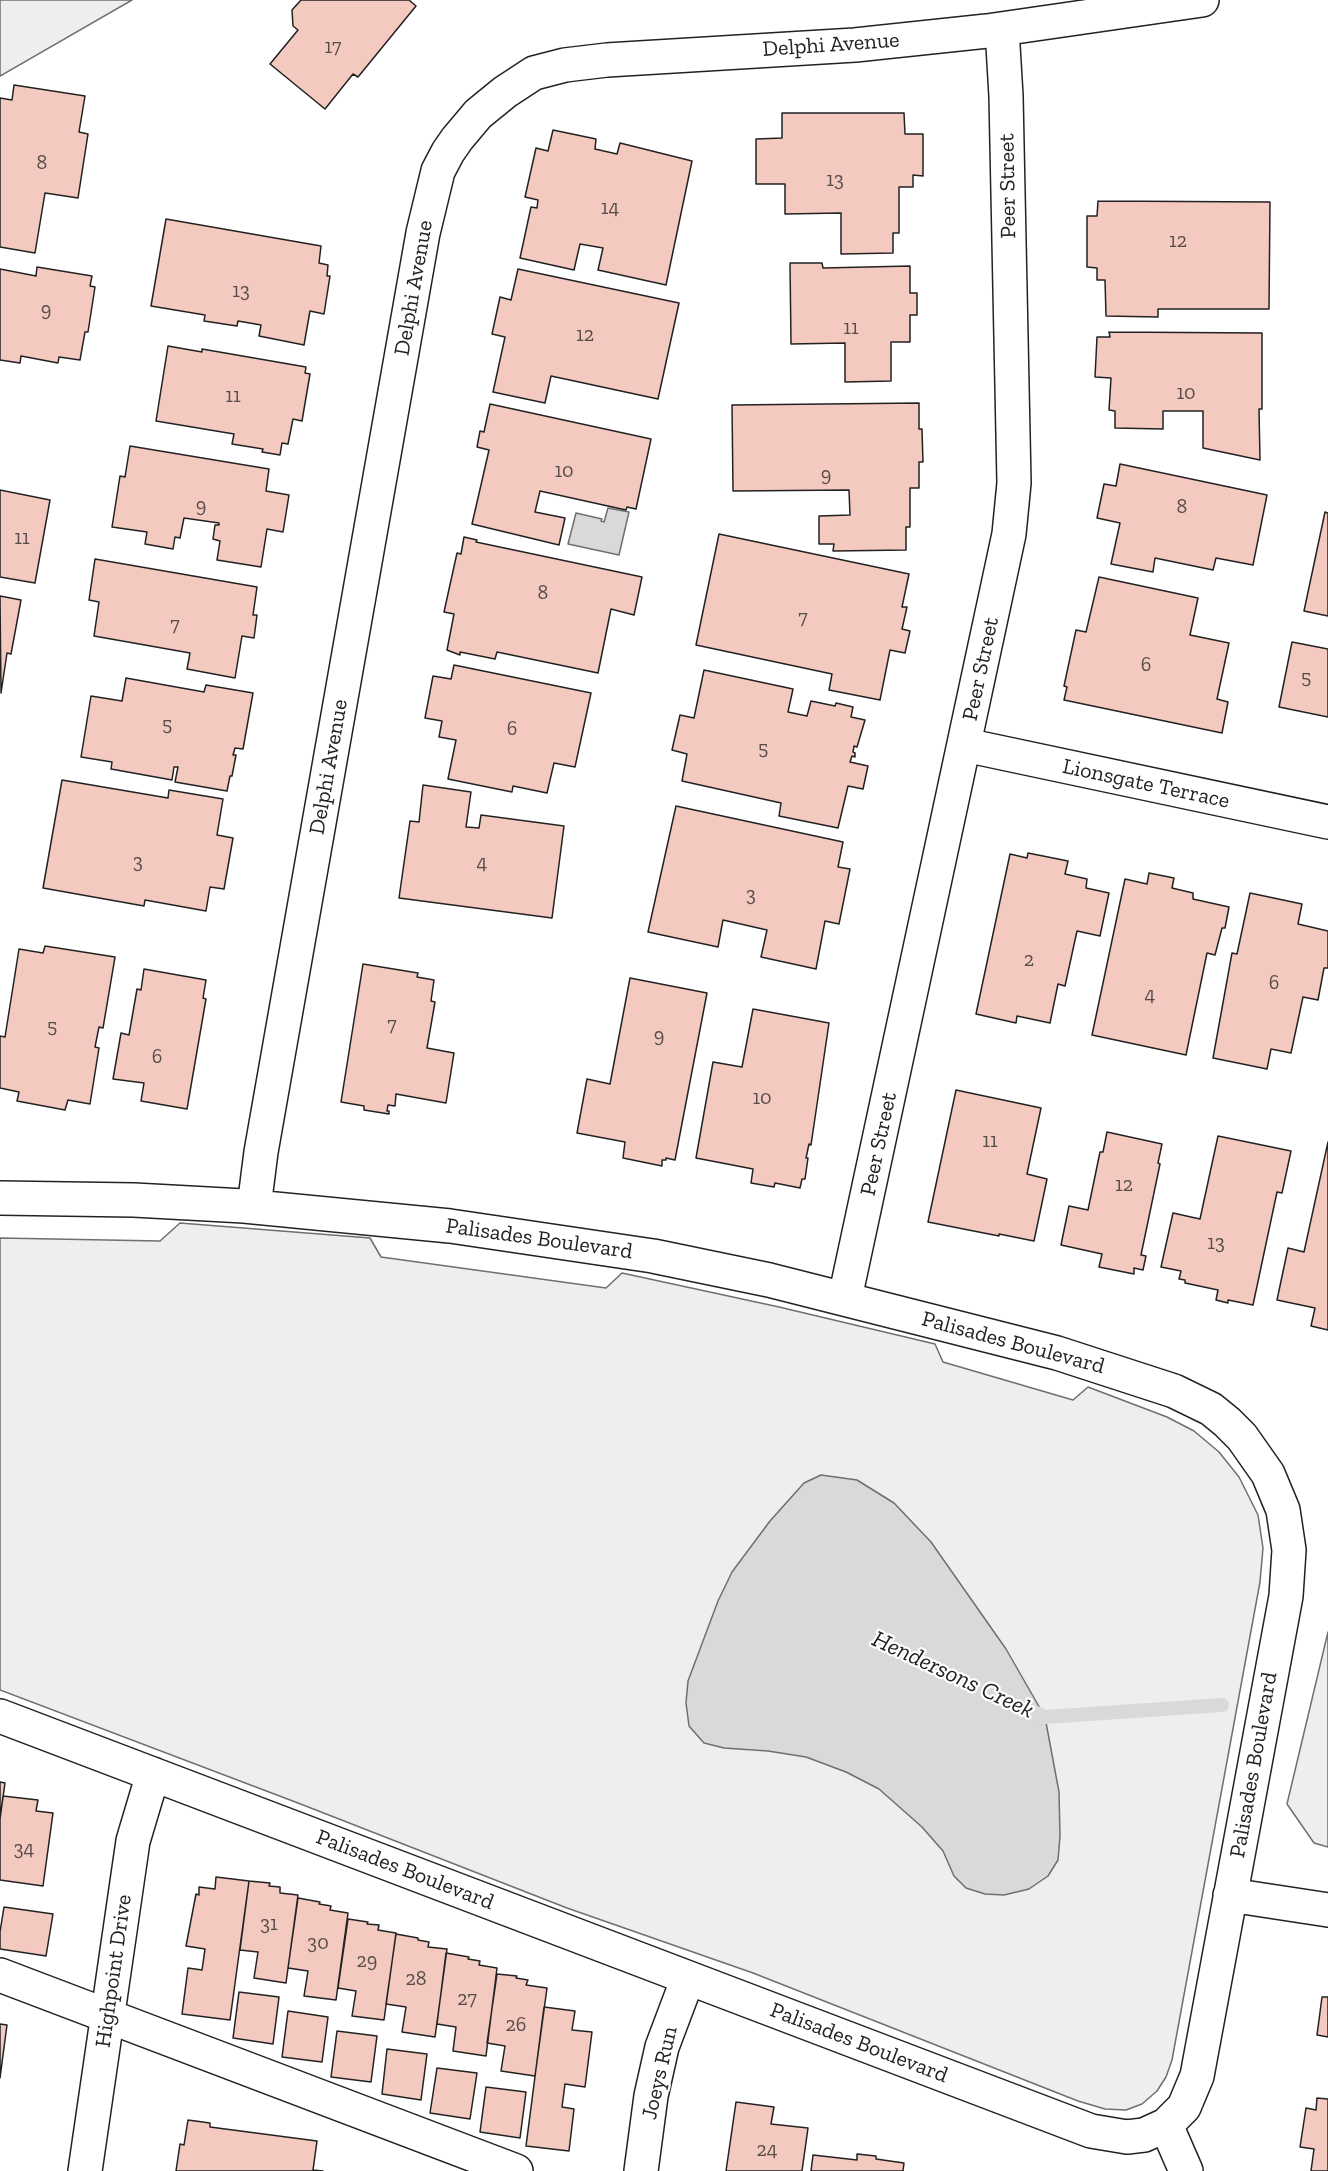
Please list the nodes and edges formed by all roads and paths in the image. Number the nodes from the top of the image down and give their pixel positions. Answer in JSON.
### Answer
{"nodes":[{"id":1,"x":1202,"y":0,"type":"edge"},
{"id":2,"x":1002,"y":29,"type":"junction"},
{"id":3,"x":965,"y":745,"type":"junction"},
{"id":4,"x":1328,"y":822,"type":"edge"},
{"id":5,"x":0,"y":1198,"type":"edge"},
{"id":6,"x":254,"y":1207,"type":"junction"},
{"id":7,"x":845,"y":1298,"type":"junction"},
{"id":8,"x":0,"y":1716,"type":"edge"},
{"id":9,"x":153,"y":1774,"type":"junction"},
{"id":10,"x":1230,"y":1895,"type":"junction"},
{"id":11,"x":1328,"y":1910,"type":"edge"},
{"id":12,"x":0,"y":1975,"type":"edge"},
{"id":13,"x":688,"y":1978,"type":"junction"},
{"id":14,"x":108,"y":2016,"type":"junction"},
{"id":15,"x":1166,"y":2125,"type":"junction"},
{"id":16,"x":85,"y":2171,"type":"edge"},
{"id":17,"x":516,"y":2171,"type":"edge"},
{"id":18,"x":640,"y":2171,"type":"edge"},
{"id":19,"x":1186,"y":2171,"type":"edge"}],
"edges":[{"from":1,"to":2,"type":"street","name":"Delphi Avenue"},
{"from":2,"to":3,"type":"street","name":"Peer Street"},
{"from":2,"to":6,"type":"street","name":"Delphi Avenue"},
{"from":3,"to":4,"type":"street","name":"Lionsgate Terrace"},
{"from":3,"to":7,"type":"street","name":"Peer Street"},
{"from":5,"to":6,"type":"street","name":"Palisades Boulevard"},
{"from":6,"to":7,"type":"street","name":"Palisades Boulevard"},
{"from":7,"to":10,"type":"street","name":"Palisades Boulevard"},
{"from":8,"to":9,"type":"street","name":"Palisades Boulevard"},
{"from":9,"to":13,"type":"street","name":"Palisades Boulevard"},
{"from":9,"to":14,"type":"street","name":"Highpoint Drive"},
{"from":10,"to":11,"type":"street"},
{"from":10,"to":15,"type":"street","name":"Palisades Boulevard"},
{"from":12,"to":14,"type":"street"},
{"from":13,"to":15,"type":"street","name":"Palisades Boulevard"},
{"from":13,"to":18,"type":"street","name":"Joeys Run"},
{"from":14,"to":16,"type":"street","name":"Highpoint Drive"},
{"from":14,"to":17,"type":"street"},
{"from":15,"to":19,"type":"street"}]}
